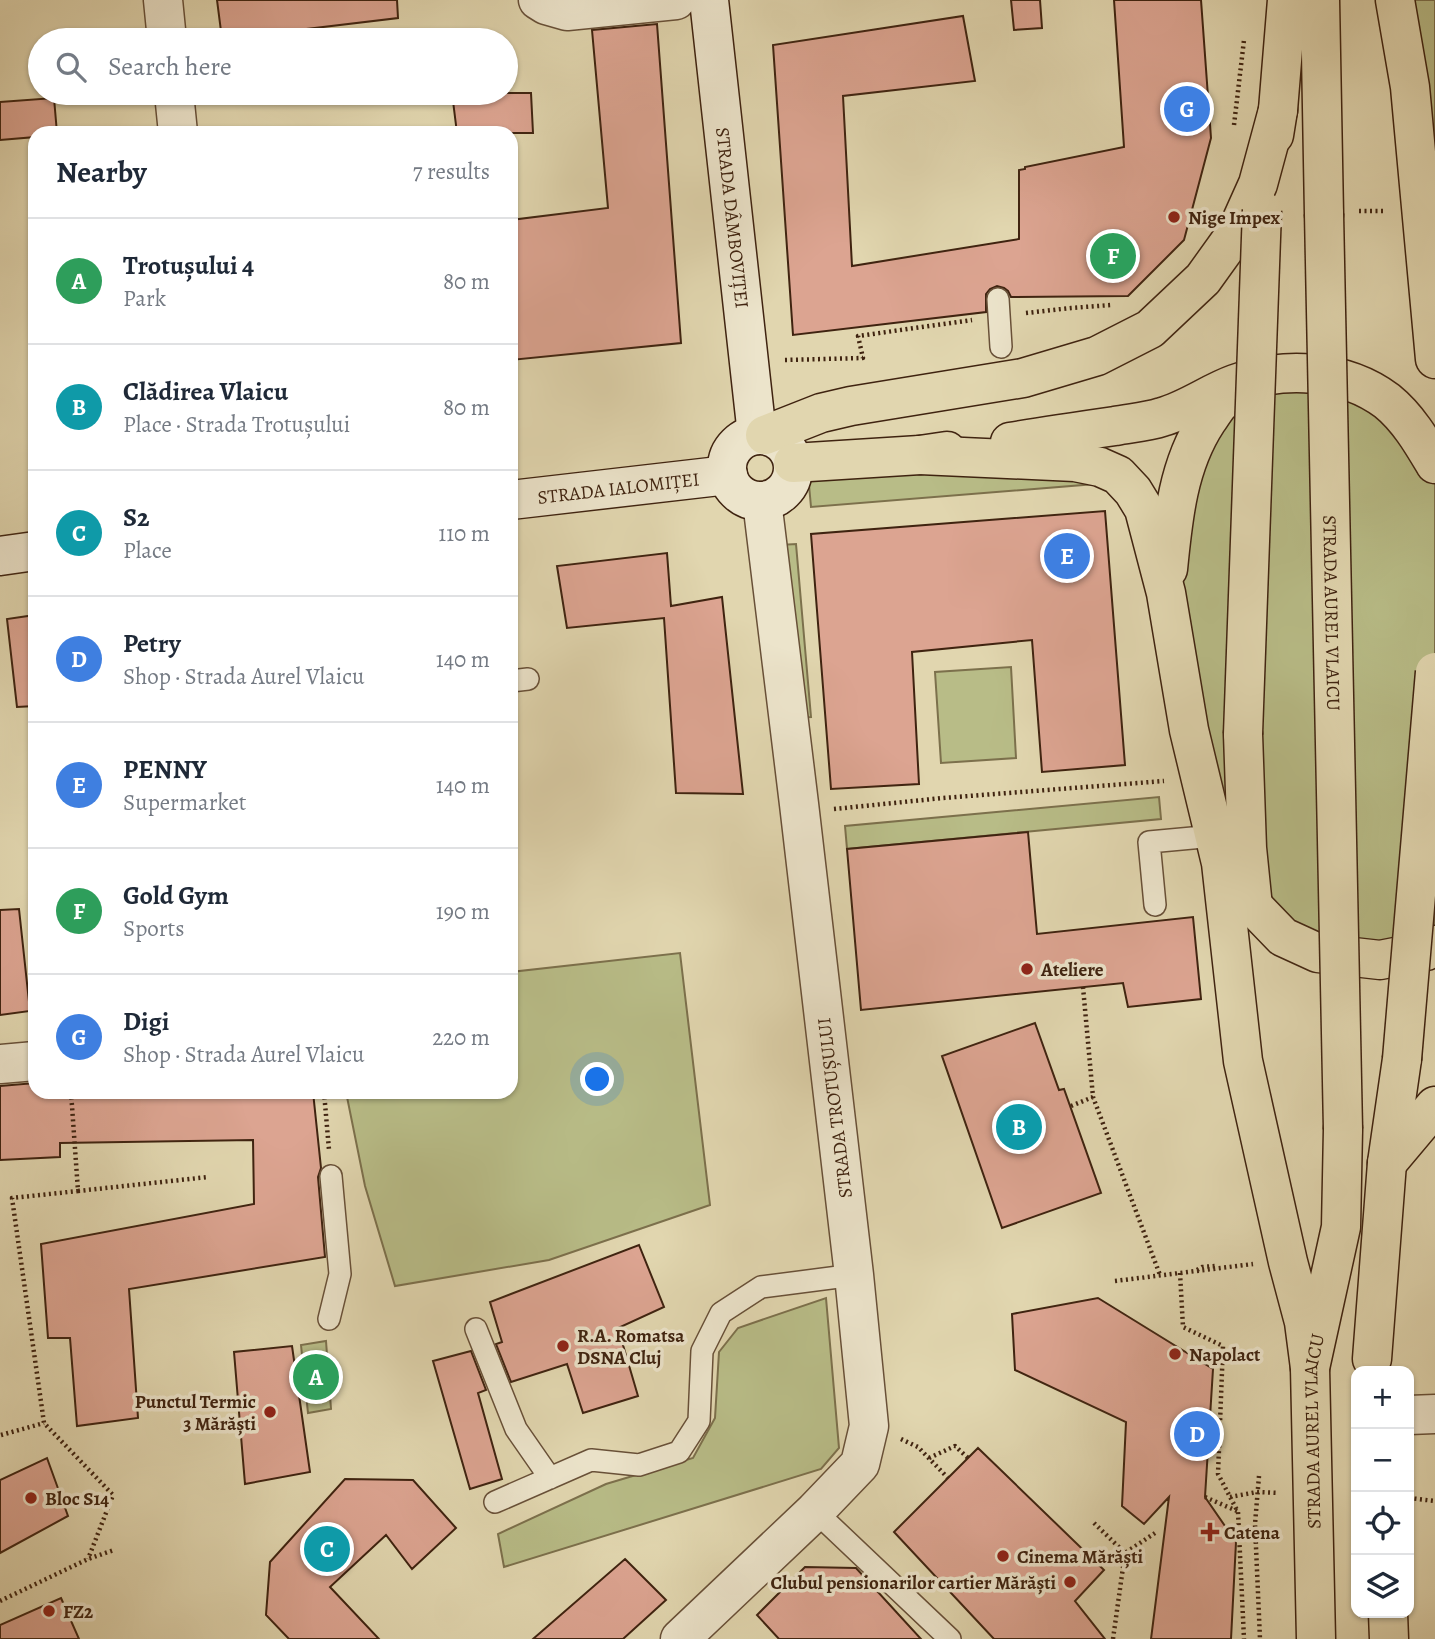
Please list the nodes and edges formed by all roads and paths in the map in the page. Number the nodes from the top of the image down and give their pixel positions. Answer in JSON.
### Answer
{"nodes":[{"id":1,"x":163,"y":0,"type":"edge"},
{"id":2,"x":538,"y":0,"type":"edge"},
{"id":3,"x":676,"y":0,"type":"edge"},
{"id":4,"x":709,"y":0,"type":"edge"},
{"id":5,"x":1287,"y":0,"type":"edge"},
{"id":6,"x":1320,"y":0,"type":"edge"},
{"id":7,"x":1395,"y":0,"type":"edge"},
{"id":8,"x":166,"y":28,"type":"edge"},
{"id":9,"x":1245,"y":32,"type":"dead end"},
{"id":10,"x":175,"y":105,"type":"edge"},
{"id":11,"x":1278,"y":110,"type":"junction"},
{"id":12,"x":177,"y":126,"type":"edge"},
{"id":13,"x":1232,"y":136,"type":"dead end"},
{"id":14,"x":998,"y":308,"type":"junction"},
{"id":15,"x":1071,"y":308,"type":"dead end"},
{"id":16,"x":1001,"y":347,"type":"dead end"},
{"id":17,"x":1435,"y":359,"type":"edge"},
{"id":18,"x":749,"y":361,"type":"junction"},
{"id":19,"x":1285,"y":372,"type":"junction"},
{"id":20,"x":761,"y":435,"type":"junction"},
{"id":21,"x":920,"y":454,"type":"junction"},
{"id":22,"x":793,"y":463,"type":"junction"},
{"id":23,"x":1435,"y":464,"type":"edge"},
{"id":24,"x":728,"y":475,"type":"junction"},
{"id":25,"x":518,"y":499,"type":"edge"},
{"id":26,"x":762,"y":501,"type":"junction"},
{"id":27,"x":28,"y":552,"type":"edge"},
{"id":28,"x":0,"y":556,"type":"edge"},
{"id":29,"x":1166,"y":593,"type":"junction"},
{"id":30,"x":1435,"y":672,"type":"edge"},
{"id":31,"x":1175,"y":780,"type":"dead end"},
{"id":32,"x":800,"y":813,"type":"junction"},
{"id":33,"x":1217,"y":849,"type":"junction"},
{"id":34,"x":1155,"y":905,"type":"dead end"},
{"id":35,"x":1254,"y":907,"type":"junction"},
{"id":36,"x":1435,"y":945,"type":"edge"},
{"id":37,"x":1083,"y":987,"type":"dead end"},
{"id":38,"x":28,"y":1062,"type":"edge"},
{"id":39,"x":0,"y":1064,"type":"edge"},
{"id":40,"x":1093,"y":1097,"type":"junction"},
{"id":41,"x":71,"y":1099,"type":"edge"},
{"id":42,"x":325,"y":1099,"type":"edge"},
{"id":43,"x":1071,"y":1106,"type":"dead end"},
{"id":44,"x":1435,"y":1106,"type":"edge"},
{"id":45,"x":1387,"y":1163,"type":"junction"},
{"id":46,"x":331,"y":1176,"type":"joint"},
{"id":47,"x":208,"y":1177,"type":"dead end"},
{"id":48,"x":78,"y":1191,"type":"junction"},
{"id":49,"x":1341,"y":1227,"type":"junction"},
{"id":50,"x":1195,"y":1271,"type":"junction"},
{"id":51,"x":1180,"y":1273,"type":"junction"},
{"id":52,"x":854,"y":1275,"type":"junction"},
{"id":53,"x":1160,"y":1275,"type":"junction"},
{"id":54,"x":1115,"y":1280,"type":"dead end"},
{"id":55,"x":329,"y":1319,"type":"dead end"},
{"id":56,"x":476,"y":1329,"type":"dead end"},
{"id":57,"x":1372,"y":1365,"type":"edge"},
{"id":58,"x":1310,"y":1368,"type":"junction"},
{"id":59,"x":1435,"y":1414,"type":"edge"},
{"id":60,"x":1414,"y":1415,"type":"edge"},
{"id":61,"x":44,"y":1423,"type":"junction"},
{"id":62,"x":1,"y":1435,"type":"edge"},
{"id":63,"x":901,"y":1440,"type":"dead end"},
{"id":64,"x":929,"y":1458,"type":"junction"},
{"id":65,"x":968,"y":1458,"type":"dead end"},
{"id":66,"x":1259,"y":1476,"type":"dead end"},
{"id":67,"x":550,"y":1478,"type":"junction"},
{"id":68,"x":948,"y":1478,"type":"dead end"},
{"id":69,"x":1205,"y":1497,"type":"dead end"},
{"id":70,"x":1414,"y":1499,"type":"edge"},
{"id":71,"x":1435,"y":1501,"type":"edge"},
{"id":72,"x":495,"y":1502,"type":"dead end"},
{"id":73,"x":815,"y":1511,"type":"junction"},
{"id":74,"x":1238,"y":1512,"type":"junction"},
{"id":75,"x":1094,"y":1523,"type":"dead end"},
{"id":76,"x":1155,"y":1533,"type":"dead end"},
{"id":77,"x":114,"y":1550,"type":"dead end"},
{"id":78,"x":1125,"y":1553,"type":"junction"},
{"id":79,"x":88,"y":1559,"type":"junction"},
{"id":80,"x":0,"y":1601,"type":"edge"},
{"id":81,"x":1388,"y":1618,"type":"edge"},
{"id":82,"x":680,"y":1639,"type":"edge"},
{"id":83,"x":950,"y":1639,"type":"edge"},
{"id":84,"x":1113,"y":1639,"type":"edge"},
{"id":85,"x":1244,"y":1639,"type":"edge"},
{"id":86,"x":1260,"y":1639,"type":"edge"},
{"id":87,"x":1316,"y":1639,"type":"edge"},
{"id":88,"x":1389,"y":1639,"type":"edge"}],
"edges":[{"from":1,"to":8,"type":"street"},
{"from":2,"to":3,"type":"street"},
{"from":4,"to":18,"type":"street","name":"STRADA DÂMBOVIȚEI"},
{"from":5,"to":11,"type":"main road"},
{"from":6,"to":49,"type":"main road","name":"STRADA AUREL VLAICU","bridge":true},
{"from":7,"to":17,"type":"main road"},
{"from":9,"to":13,"type":"path"},
{"from":10,"to":12,"type":"street"},
{"from":11,"to":20,"type":"main road"},
{"from":11,"to":35,"type":"main road","bridge":true},
{"from":14,"to":15,"type":"path"},
{"from":14,"to":16,"type":"lane"},
{"from":14,"to":18,"type":"path"},
{"from":18,"to":20,"type":"street","name":"STRADA DÂMBOVIȚEI"},
{"from":19,"to":21,"type":"main road"},
{"from":19,"to":23,"type":"main road"},
{"from":19,"to":29,"type":"main road"},
{"from":20,"to":22,"type":"street"},
{"from":20,"to":24,"type":"street"},
{"from":21,"to":22,"type":"main road"},
{"from":21,"to":29,"type":"main road"},
{"from":22,"to":26,"type":"street"},
{"from":24,"to":25,"type":"street","name":"STRADA IALOMIȚEI"},
{"from":24,"to":26,"type":"street"},
{"from":26,"to":32,"type":"street","name":"STRADA TROTUȘULUI"},
{"from":27,"to":28,"type":"street"},
{"from":29,"to":33,"type":"main road"},
{"from":30,"to":45,"type":"main road","bridge":true},
{"from":31,"to":32,"type":"path"},
{"from":32,"to":52,"type":"street","name":"STRADA TROTUȘULUI"},
{"from":33,"to":34,"type":"lane"},
{"from":33,"to":35,"type":"main road"},
{"from":33,"to":58,"type":"main road"},
{"from":35,"to":36,"type":"main road"},
{"from":37,"to":40,"type":"path"},
{"from":38,"to":39,"type":"street"},
{"from":40,"to":43,"type":"path"},
{"from":40,"to":53,"type":"path"},
{"from":41,"to":48,"type":"path"},
{"from":42,"to":46,"type":"path"},
{"from":44,"to":45,"type":"main road"},
{"from":45,"to":57,"type":"main road"},
{"from":46,"to":55,"type":"lane"},
{"from":47,"to":48,"type":"path"},
{"from":48,"to":61,"type":"path"},
{"from":49,"to":57,"type":"main road","name":"STRADA AUREL VLAICU"},
{"from":49,"to":58,"type":"main road","name":"STRADA AUREL VLAICU"},
{"from":50,"to":50,"type":"path"},
{"from":50,"to":51,"type":"path"},
{"from":51,"to":53,"type":"path"},
{"from":51,"to":74,"type":"path"},
{"from":52,"to":67,"type":"lane"},
{"from":52,"to":73,"type":"street","name":"STRADA TROTUȘULUI"},
{"from":53,"to":54,"type":"path"},
{"from":56,"to":67,"type":"lane"},
{"from":58,"to":87,"type":"main road","name":"STRADA AUREL VLAICU"},
{"from":59,"to":60,"type":"street"},
{"from":61,"to":62,"type":"path"},
{"from":61,"to":79,"type":"path"},
{"from":63,"to":64,"type":"path"},
{"from":64,"to":65,"type":"path"},
{"from":64,"to":68,"type":"path"},
{"from":66,"to":86,"type":"path"},
{"from":67,"to":72,"type":"lane"},
{"from":69,"to":74,"type":"path"},
{"from":70,"to":71,"type":"path"},
{"from":73,"to":82,"type":"street","name":"STRADA TROTUȘULUI"},
{"from":73,"to":83,"type":"lane"},
{"from":74,"to":85,"type":"path"},
{"from":75,"to":78,"type":"path"},
{"from":76,"to":78,"type":"path"},
{"from":77,"to":79,"type":"path"},
{"from":78,"to":84,"type":"path"},
{"from":79,"to":80,"type":"path"},
{"from":81,"to":88,"type":"main road"}]}
